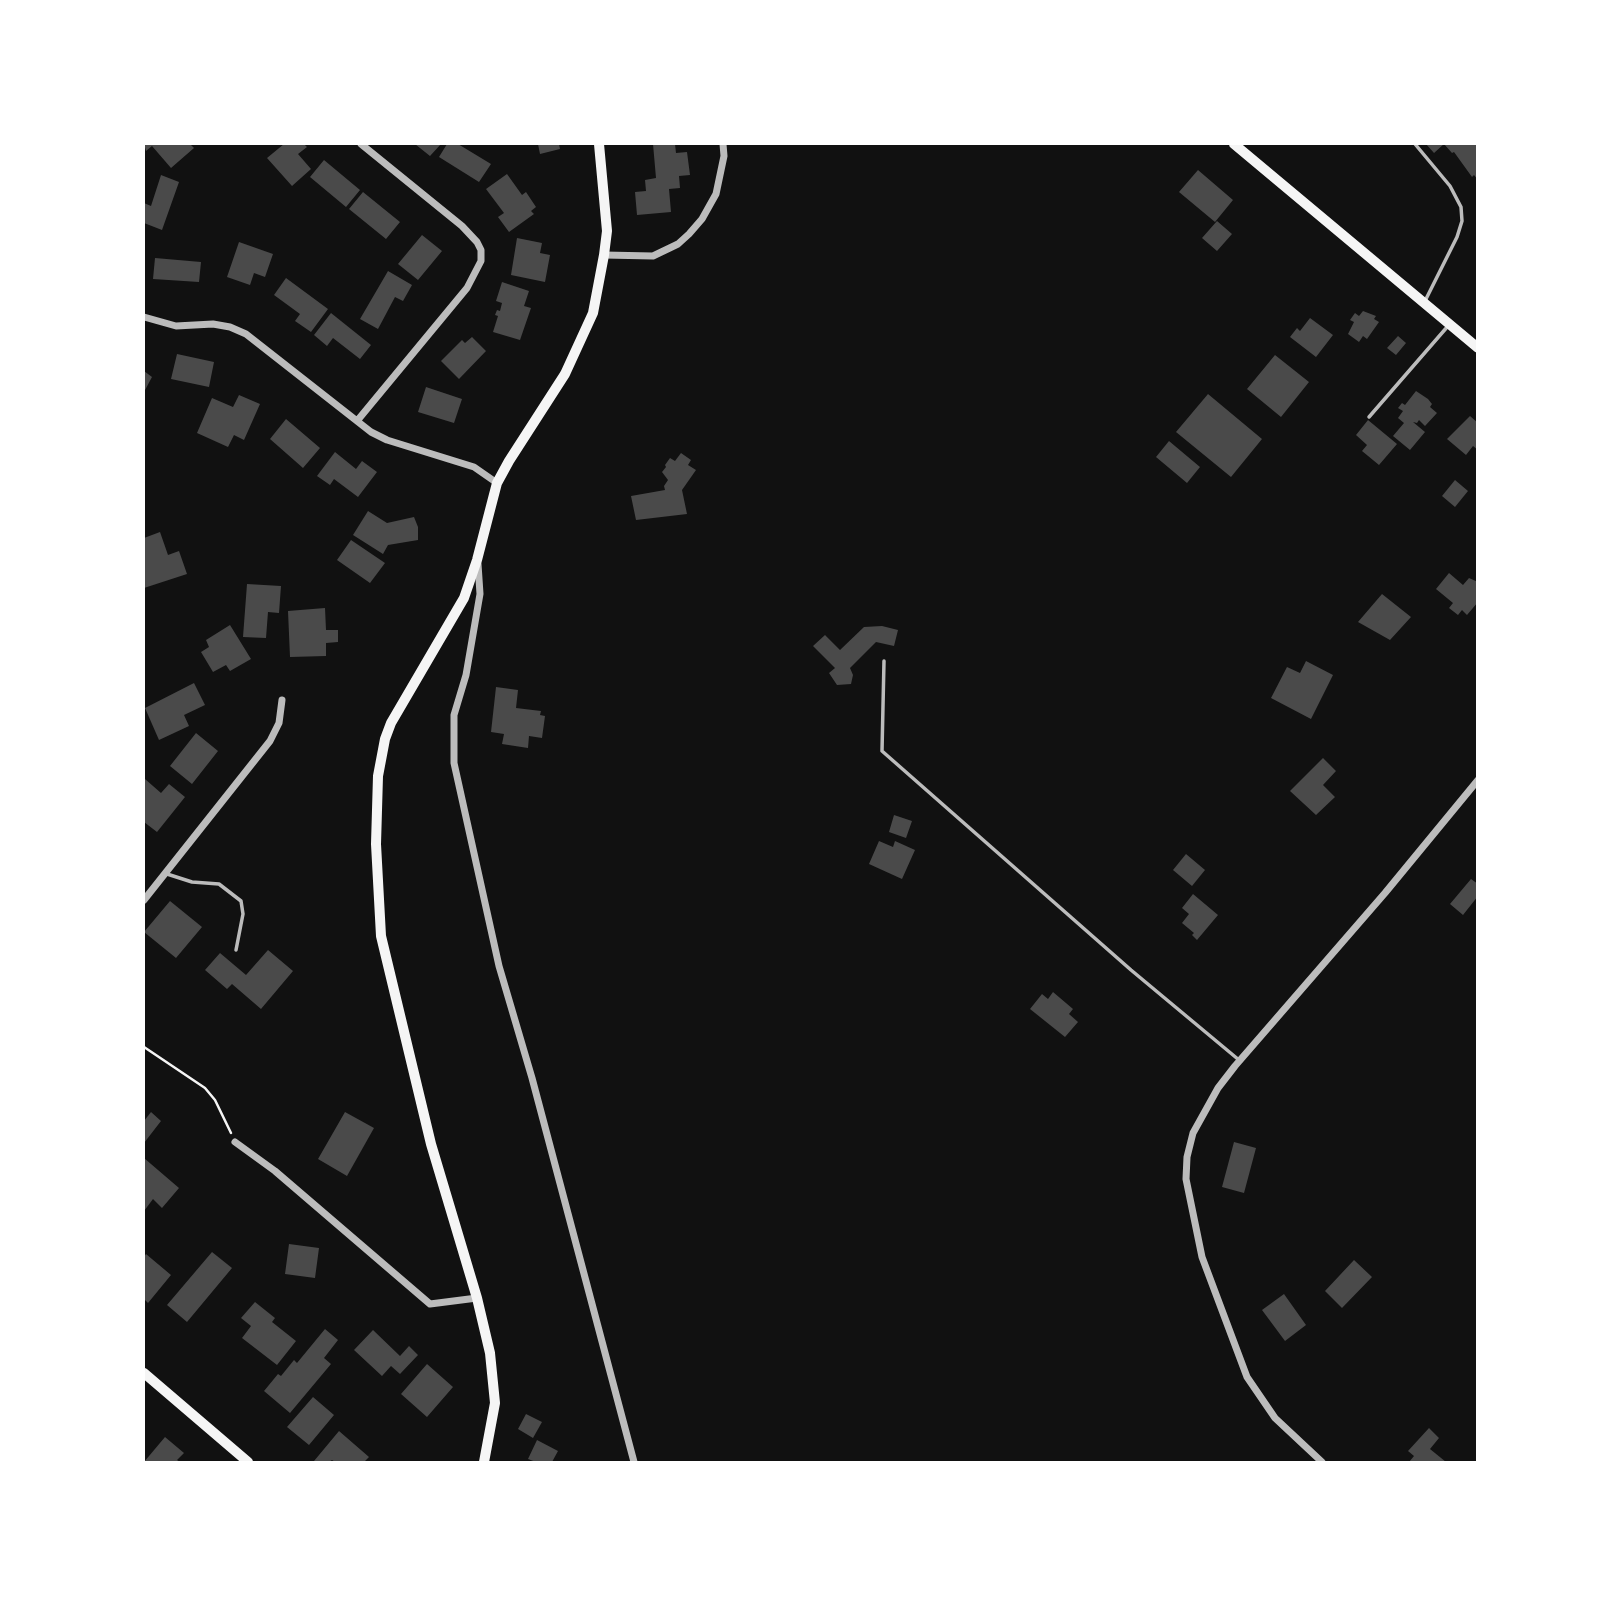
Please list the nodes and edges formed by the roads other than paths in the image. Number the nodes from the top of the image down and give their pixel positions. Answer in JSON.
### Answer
{"nodes":[{"id":1,"x":361,"y":144,"type":"edge"},
{"id":2,"x":599,"y":144,"type":"edge"},
{"id":3,"x":723,"y":144,"type":"edge"},
{"id":4,"x":1234,"y":144,"type":"edge"},
{"id":5,"x":1415,"y":144,"type":"edge"},
{"id":6,"x":604,"y":256,"type":"junction"},
{"id":7,"x":1424,"y":303,"type":"junction"},
{"id":8,"x":144,"y":317,"type":"edge"},
{"id":9,"x":1449,"y":324,"type":"junction"},
{"id":10,"x":1478,"y":348,"type":"edge"},
{"id":11,"x":1369,"y":417,"type":"dead end"},
{"id":12,"x":357,"y":421,"type":"junction"},
{"id":13,"x":497,"y":484,"type":"junction"},
{"id":14,"x":477,"y":560,"type":"junction"},
{"id":15,"x":884,"y":661,"type":"dead end"},
{"id":16,"x":282,"y":700,"type":"dead end"},
{"id":17,"x":1478,"y":780,"type":"edge"},
{"id":18,"x":165,"y":873,"type":"junction"},
{"id":19,"x":144,"y":900,"type":"edge"},
{"id":20,"x":236,"y":950,"type":"dead end"},
{"id":21,"x":1240,"y":1060,"type":"junction"},
{"id":22,"x":235,"y":1142,"type":"road end"},
{"id":23,"x":477,"y":1298,"type":"junction"},
{"id":24,"x":144,"y":1373,"type":"edge"},
{"id":25,"x":248,"y":1462,"type":"edge"},
{"id":26,"x":484,"y":1462,"type":"edge"},
{"id":27,"x":634,"y":1462,"type":"edge"},
{"id":28,"x":1322,"y":1462,"type":"edge"}],
"edges":[{"from":1,"to":12,"type":"street"},
{"from":2,"to":6,"type":"main road"},
{"from":3,"to":6,"type":"street"},
{"from":4,"to":7,"type":"main road"},
{"from":5,"to":7,"type":"lane"},
{"from":6,"to":13,"type":"main road"},
{"from":7,"to":9,"type":"main road"},
{"from":8,"to":12,"type":"street"},
{"from":9,"to":10,"type":"main road"},
{"from":9,"to":11,"type":"lane"},
{"from":12,"to":13,"type":"street"},
{"from":13,"to":14,"type":"main road"},
{"from":14,"to":23,"type":"main road"},
{"from":14,"to":27,"type":"street"},
{"from":15,"to":21,"type":"lane"},
{"from":16,"to":18,"type":"street"},
{"from":17,"to":21,"type":"street"},
{"from":18,"to":19,"type":"street"},
{"from":18,"to":20,"type":"lane"},
{"from":21,"to":28,"type":"street"},
{"from":22,"to":23,"type":"street"},
{"from":23,"to":26,"type":"main road"},
{"from":24,"to":25,"type":"main road"}]}
